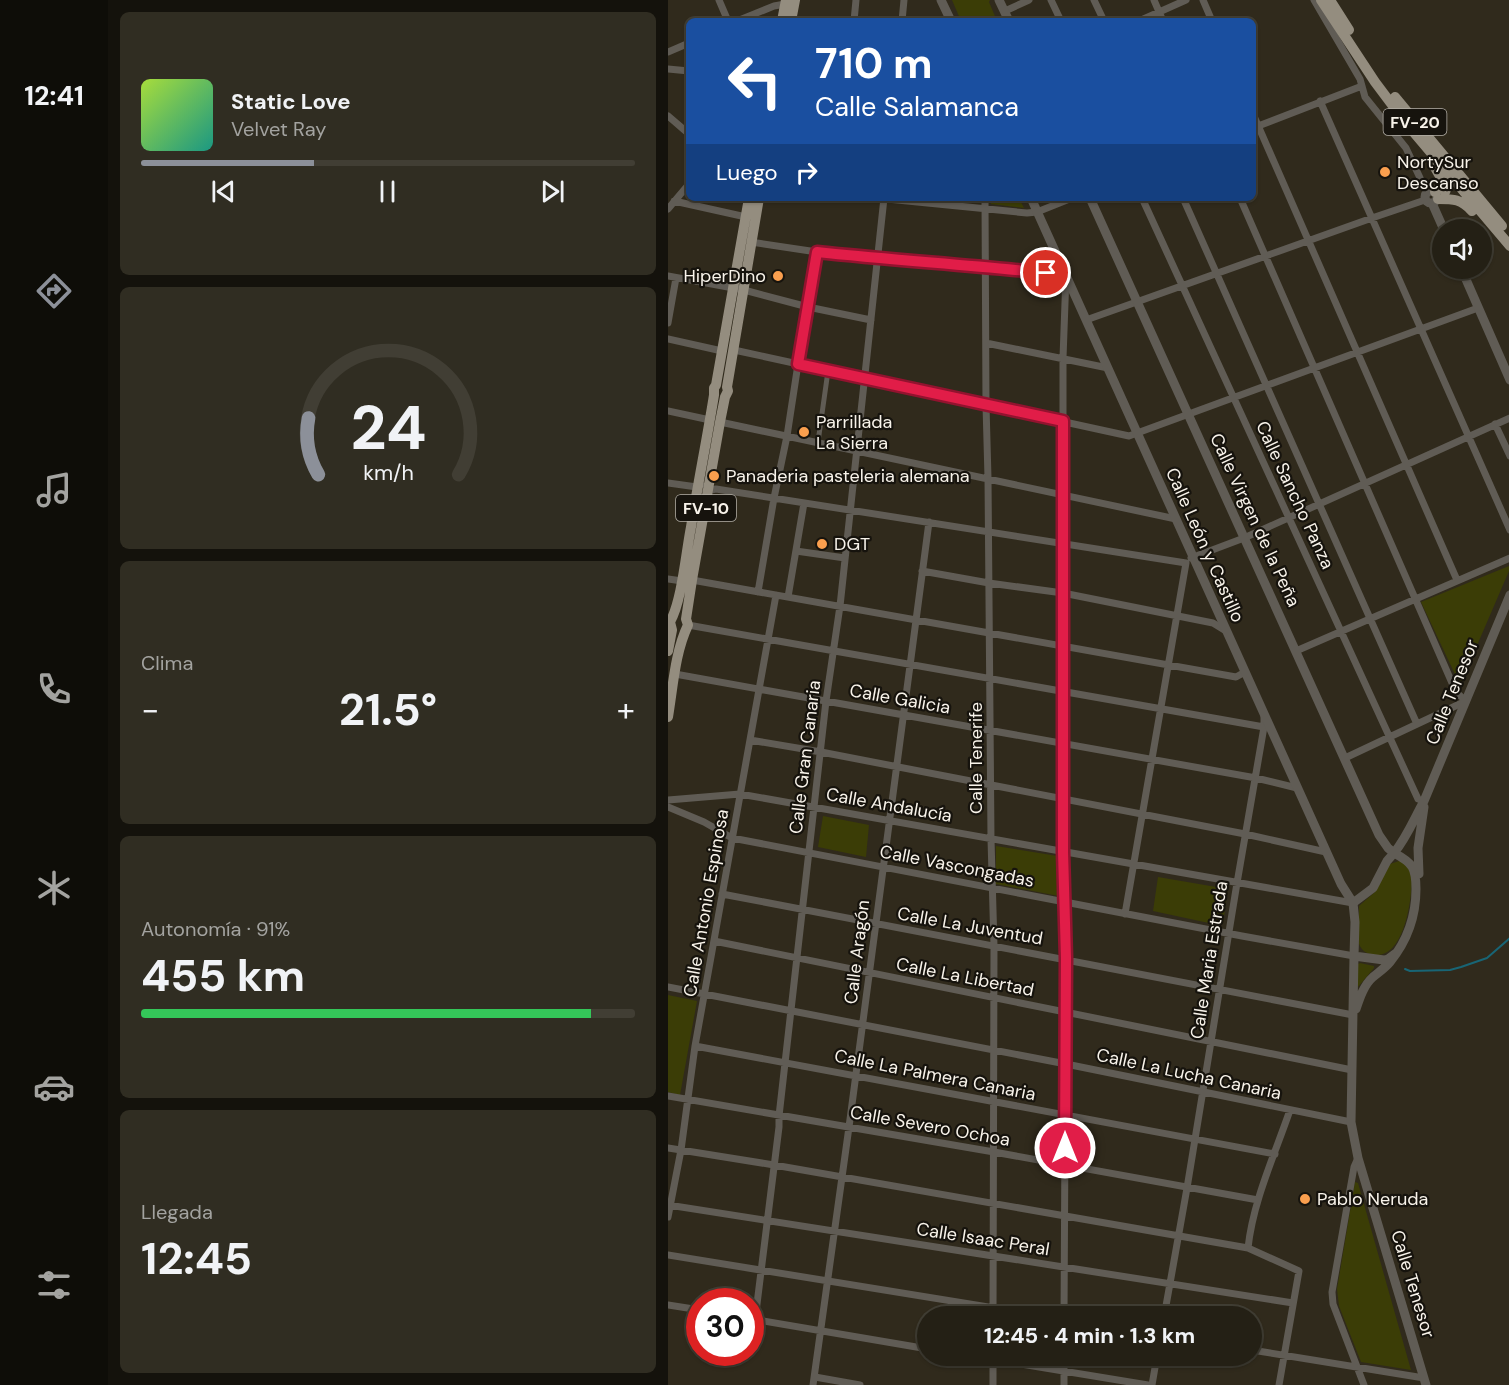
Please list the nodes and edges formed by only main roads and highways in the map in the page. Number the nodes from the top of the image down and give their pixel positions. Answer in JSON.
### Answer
{"nodes":[{"id":1,"x":1323,"y":0,"type":"edge"},
{"id":2,"x":1331,"y":0,"type":"edge"},
{"id":3,"x":789,"y":1,"type":"edge"},
{"id":4,"x":783,"y":18,"type":"edge"},
{"id":5,"x":791,"y":18,"type":"edge"},
{"id":6,"x":1405,"y":110,"type":"junction"},
{"id":7,"x":1405,"y":122,"type":"junction"},
{"id":8,"x":1450,"y":177,"type":"junction"},
{"id":9,"x":1463,"y":192,"type":"junction"},
{"id":10,"x":1434,"y":196,"type":"junction"},
{"id":11,"x":749,"y":201,"type":"edge"},
{"id":12,"x":758,"y":201,"type":"edge"},
{"id":13,"x":1507,"y":239,"type":"edge"},
{"id":14,"x":738,"y":289,"type":"junction"},
{"id":15,"x":721,"y":391,"type":"junction"},
{"id":16,"x":715,"y":421,"type":"junction"},
{"id":17,"x":687,"y":580,"type":"junction"},
{"id":18,"x":671,"y":622,"type":"edge"},
{"id":19,"x":686,"y":625,"type":"junction"},
{"id":20,"x":668,"y":651,"type":"edge"},
{"id":21,"x":668,"y":717,"type":"edge"}],
"edges":[{"from":1,"to":7,"type":"main road","number":"FV-20"},
{"from":2,"to":6,"type":"main road","number":"FV-20"},
{"from":3,"to":4,"type":"main road"},
{"from":3,"to":5,"type":"main road"},
{"from":6,"to":8,"type":"main road"},
{"from":6,"to":13,"type":"main road","number":"FV-20"},
{"from":7,"to":8,"type":"main road","number":"FV-20"},
{"from":7,"to":10,"type":"main road"},
{"from":8,"to":9,"type":"main road","number":"FV-20"},
{"from":8,"to":10,"type":"main road"},
{"from":9,"to":10,"type":"main road"},
{"from":9,"to":13,"type":"main road","number":"FV-20"},
{"from":10,"to":13,"type":"main road"},
{"from":11,"to":14,"type":"main road","number":"FV-10"},
{"from":12,"to":14,"type":"main road","number":"FV-10"},
{"from":14,"to":15,"type":"main road","number":"FV-10"},
{"from":14,"to":15,"type":"main road","number":"FV-10"},
{"from":15,"to":16,"type":"main road","number":"FV-10"},
{"from":16,"to":17,"type":"main road","number":"FV-10"},
{"from":16,"to":17,"type":"main road","number":"FV-10"},
{"from":17,"to":18,"type":"main road","number":"FV-10"},
{"from":17,"to":19,"type":"main road","number":"FV-10"},
{"from":18,"to":19,"type":"main road"},
{"from":18,"to":19,"type":"main road"},
{"from":18,"to":20,"type":"main road","number":"FV-10"},
{"from":19,"to":21,"type":"main road","number":"FV-10"}]}
